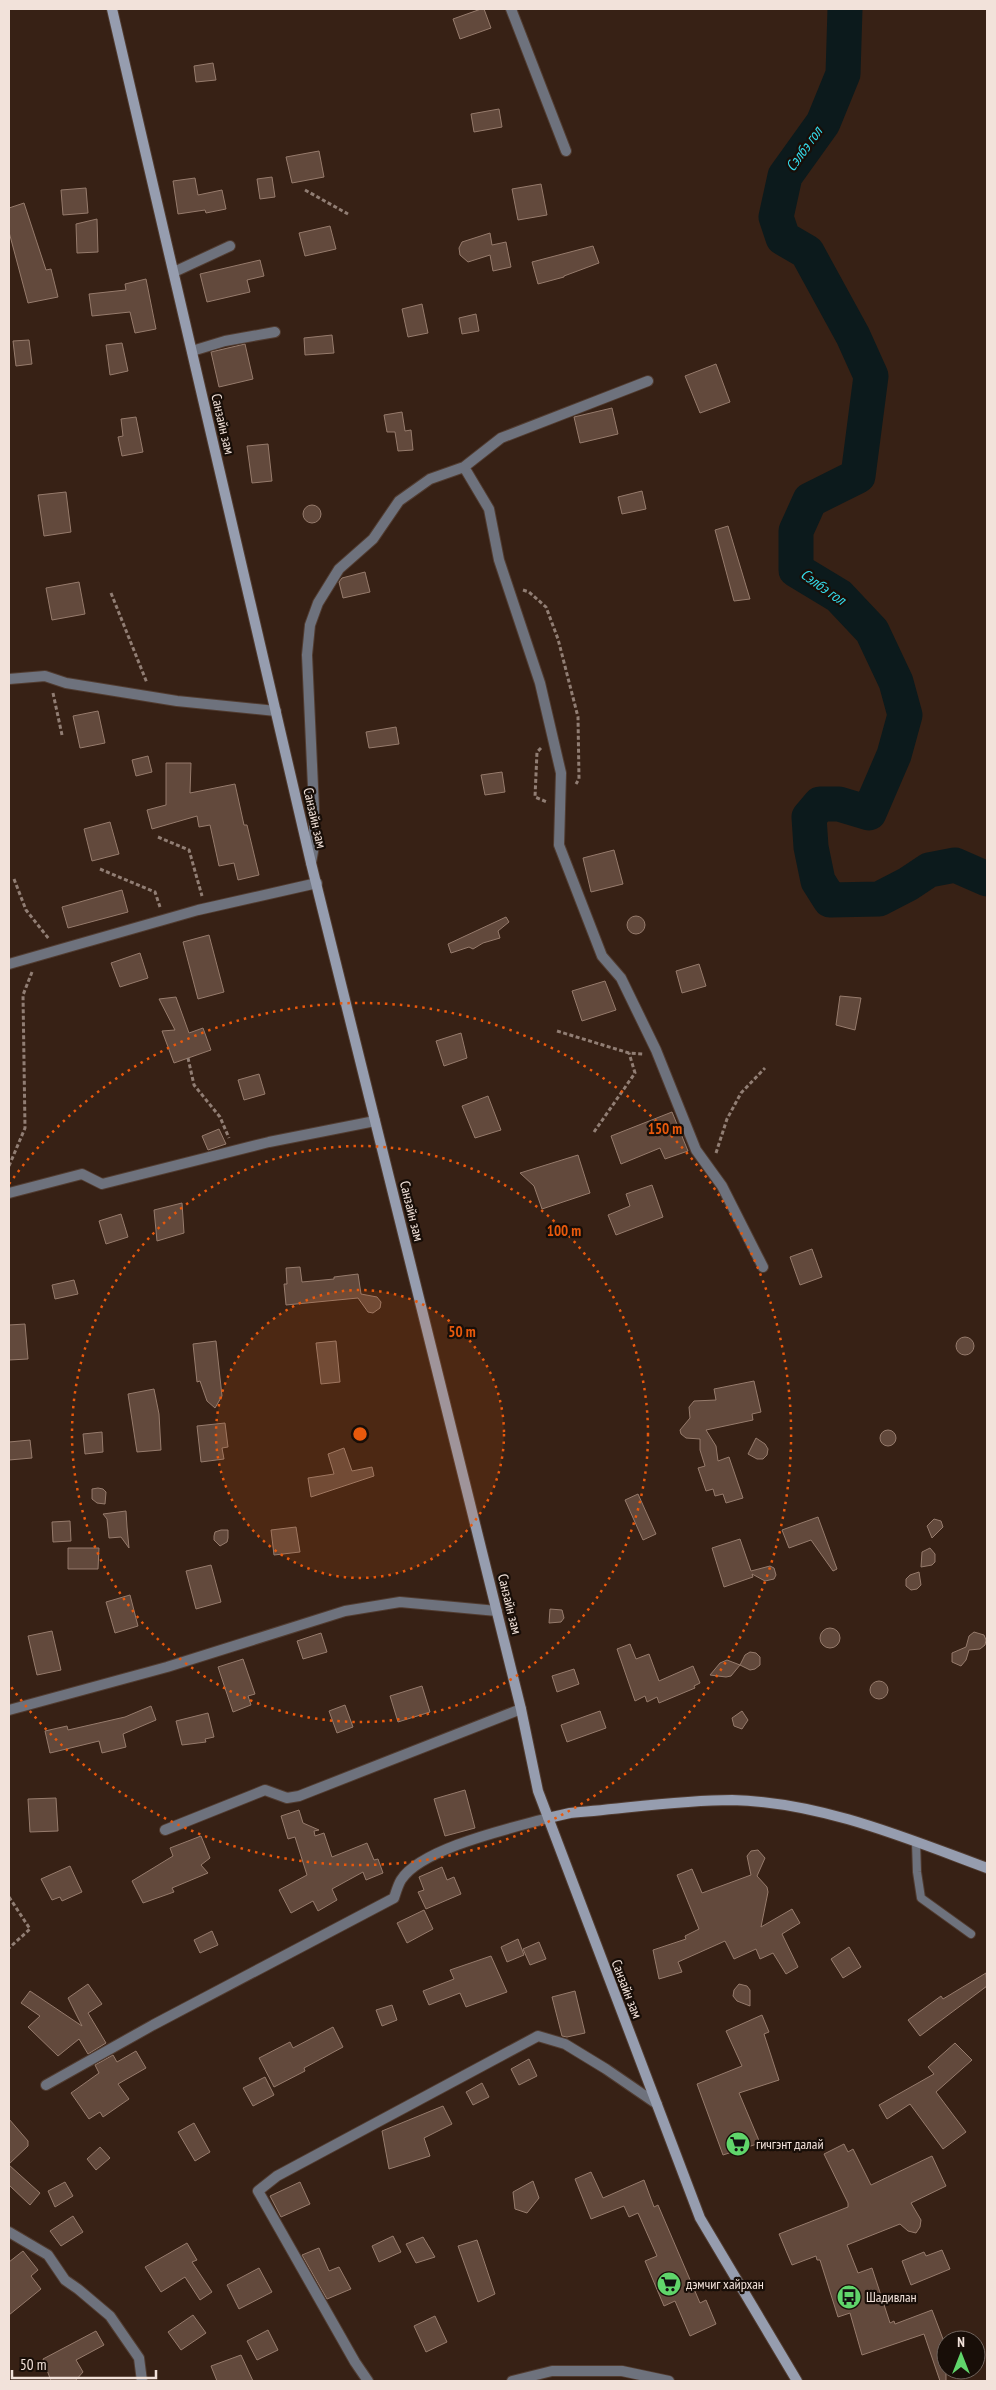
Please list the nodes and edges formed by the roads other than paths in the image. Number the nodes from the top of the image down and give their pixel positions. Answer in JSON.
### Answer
{"nodes":[{"id":1,"x":112,"y":9,"type":"edge"},
{"id":2,"x":511,"y":9,"type":"edge"},
{"id":3,"x":566,"y":151,"type":"dead end"},
{"id":4,"x":230,"y":246,"type":"dead end"},
{"id":5,"x":174,"y":272,"type":"junction"},
{"id":6,"x":276,"y":332,"type":"dead end"},
{"id":7,"x":192,"y":351,"type":"junction"},
{"id":8,"x":648,"y":381,"type":"dead end"},
{"id":9,"x":464,"y":468,"type":"junction"},
{"id":10,"x":9,"y":679,"type":"edge"},
{"id":11,"x":276,"y":711,"type":"junction"},
{"id":12,"x":312,"y":863,"type":"junction"},
{"id":13,"x":317,"y":883,"type":"junction"},
{"id":14,"x":9,"y":964,"type":"edge"},
{"id":15,"x":375,"y":1121,"type":"junction"},
{"id":16,"x":9,"y":1193,"type":"edge"},
{"id":17,"x":763,"y":1267,"type":"dead end"},
{"id":18,"x":497,"y":1611,"type":"junction"},
{"id":19,"x":521,"y":1709,"type":"junction"},
{"id":20,"x":9,"y":1710,"type":"edge"},
{"id":21,"x":548,"y":1818,"type":"junction"},
{"id":22,"x":165,"y":1830,"type":"dead end"},
{"id":23,"x":916,"y":1842,"type":"junction"},
{"id":24,"x":987,"y":1868,"type":"edge"},
{"id":25,"x":971,"y":1934,"type":"dead end"},
{"id":26,"x":46,"y":2085,"type":"dead end"},
{"id":27,"x":657,"y":2104,"type":"junction"},
{"id":28,"x":9,"y":2232,"type":"edge"},
{"id":29,"x":142,"y":2381,"type":"edge"},
{"id":30,"x":368,"y":2381,"type":"edge"},
{"id":31,"x":512,"y":2381,"type":"edge"},
{"id":32,"x":669,"y":2381,"type":"edge"},
{"id":33,"x":797,"y":2381,"type":"edge"}],
"edges":[{"from":1,"to":5,"type":"main road","name":"Санзайн зам"},
{"from":2,"to":3,"type":"street"},
{"from":4,"to":5,"type":"street"},
{"from":5,"to":7,"type":"main road","name":"Санзайн зам"},
{"from":6,"to":7,"type":"street"},
{"from":7,"to":11,"type":"main road","name":"Санзайн зам"},
{"from":8,"to":9,"type":"street"},
{"from":9,"to":12,"type":"street"},
{"from":9,"to":17,"type":"street"},
{"from":10,"to":11,"type":"street"},
{"from":11,"to":12,"type":"main road","name":"Санзайн зам"},
{"from":12,"to":13,"type":"main road","name":"Санзайн зам"},
{"from":13,"to":14,"type":"street"},
{"from":13,"to":15,"type":"main road","name":"Санзайн зам"},
{"from":15,"to":16,"type":"street"},
{"from":15,"to":18,"type":"main road","name":"Санзайн зам"},
{"from":18,"to":19,"type":"main road","name":"Санзайн зам"},
{"from":18,"to":20,"type":"street"},
{"from":19,"to":21,"type":"main road","name":"Санзайн зам"},
{"from":19,"to":22,"type":"street"},
{"from":21,"to":23,"type":"main road"},
{"from":21,"to":26,"type":"street"},
{"from":21,"to":27,"type":"main road","name":"Санзайн зам"},
{"from":23,"to":24,"type":"main road"},
{"from":23,"to":25,"type":"lane"},
{"from":27,"to":30,"type":"street"},
{"from":27,"to":33,"type":"main road","name":"Санзайн зам"},
{"from":28,"to":29,"type":"street"},
{"from":31,"to":32,"type":"street"}]}
